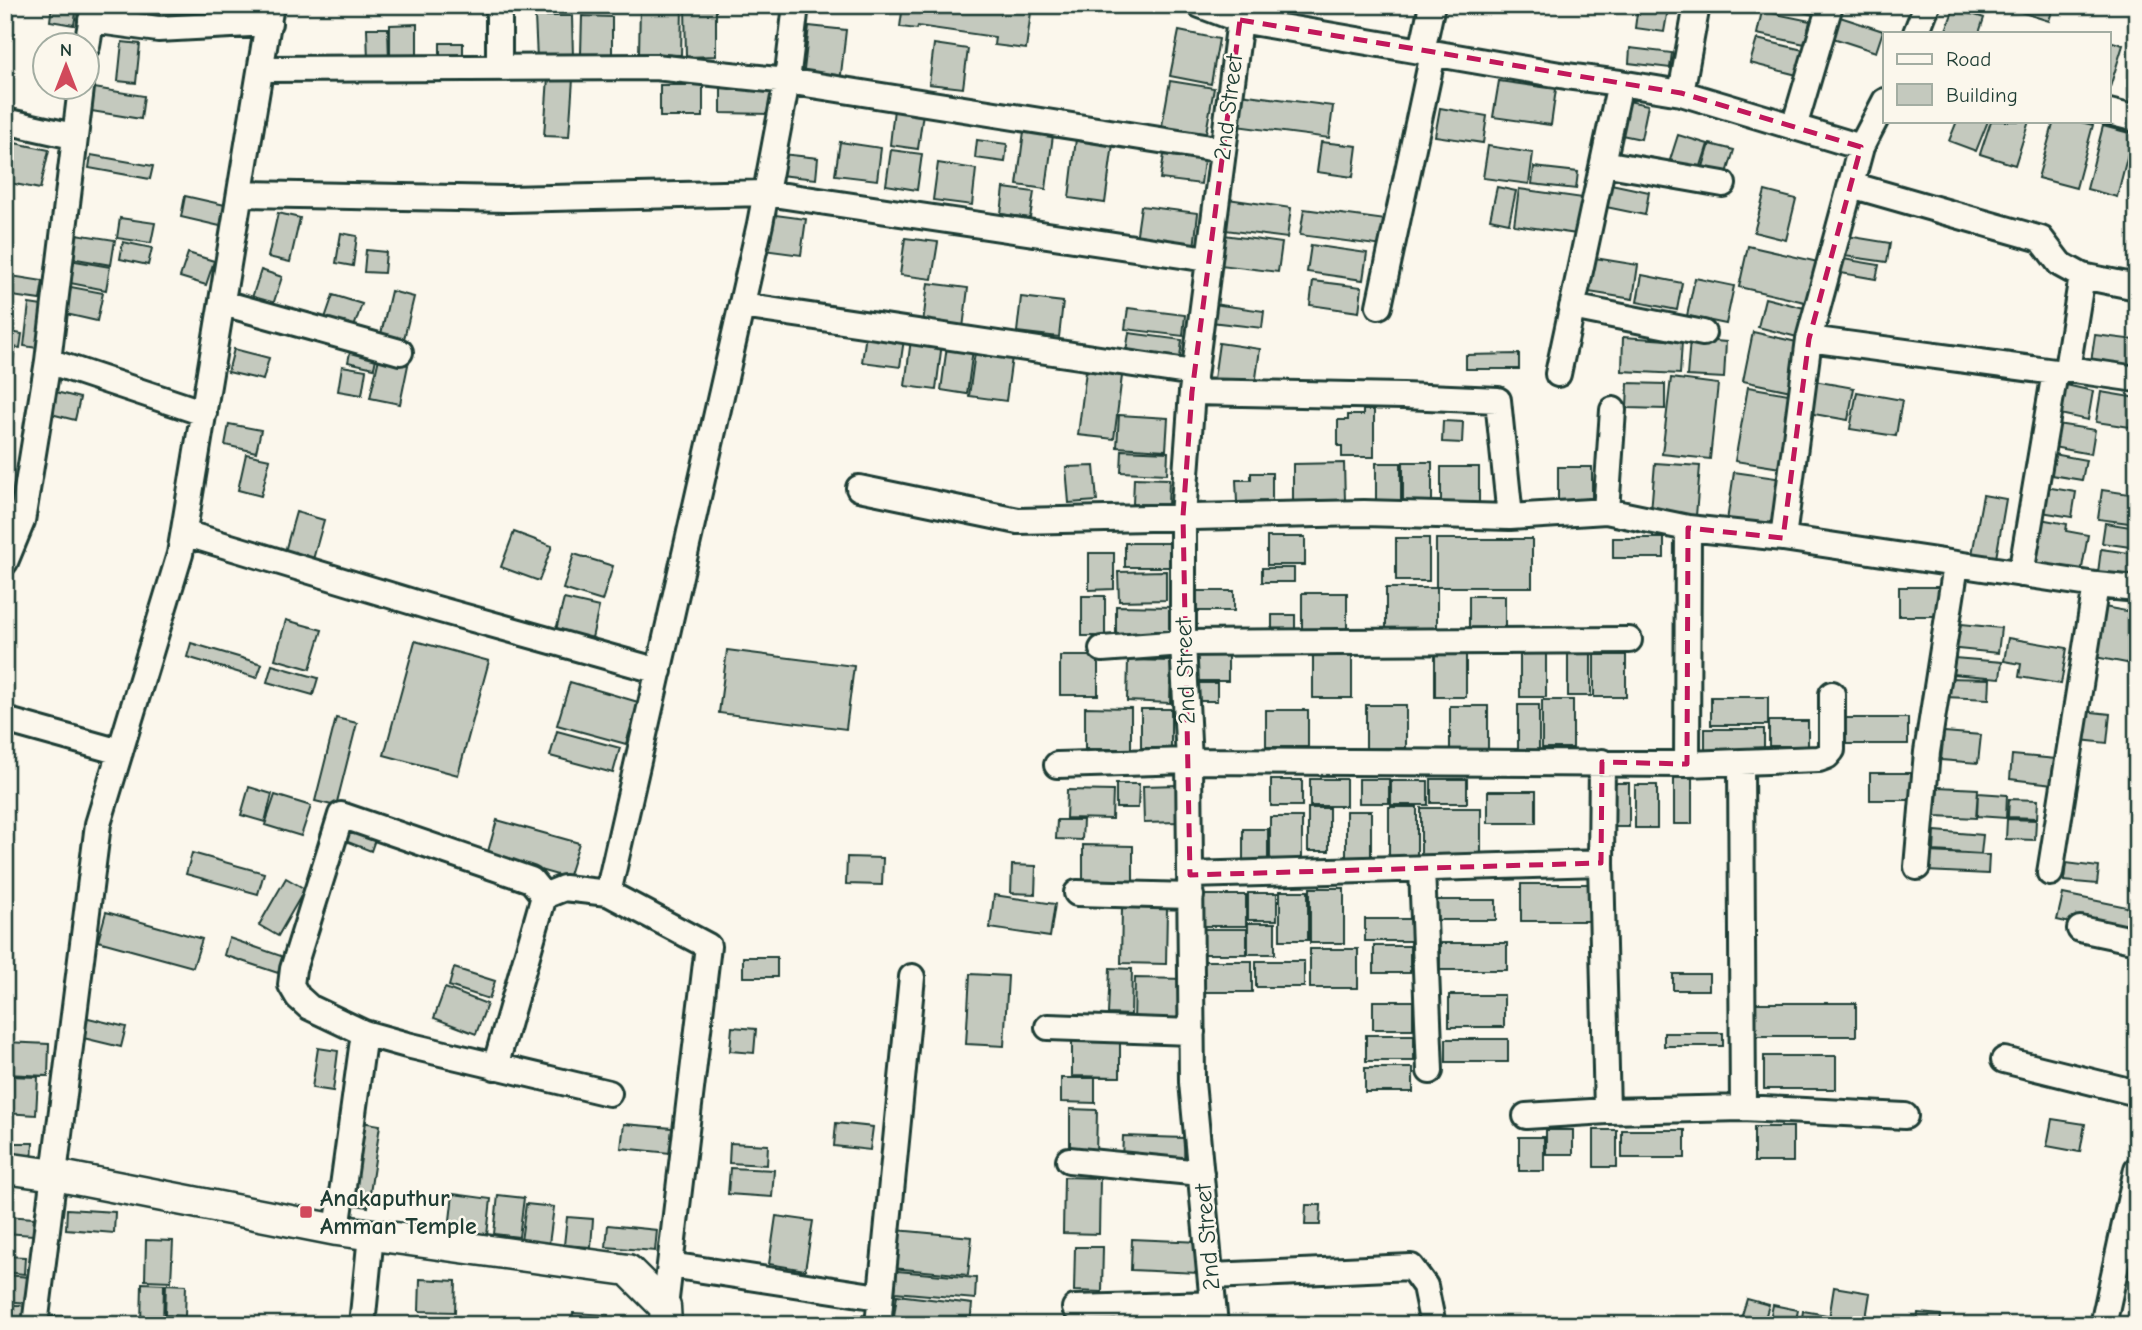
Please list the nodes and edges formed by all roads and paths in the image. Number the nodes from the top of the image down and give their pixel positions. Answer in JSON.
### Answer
{"nodes":[{"id":1,"x":499,"y":5,"type":"edge"},
{"id":2,"x":796,"y":5,"type":"edge"},
{"id":3,"x":1200,"y":5,"type":"edge"},
{"id":4,"x":1432,"y":5,"type":"edge"},
{"id":5,"x":1697,"y":5,"type":"edge"},
{"id":6,"x":1830,"y":5,"type":"edge"},
{"id":7,"x":1927,"y":5,"type":"edge"},
{"id":8,"x":92,"y":13,"type":"edge"},
{"id":9,"x":270,"y":14,"type":"edge"},
{"id":10,"x":160,"y":17,"type":"edge"},
{"id":11,"x":1240,"y":20,"type":"junction"},
{"id":12,"x":89,"y":32,"type":"edge"},
{"id":13,"x":1916,"y":32,"type":"edge"},
{"id":14,"x":1427,"y":52,"type":"junction"},
{"id":15,"x":499,"y":67,"type":"junction"},
{"id":16,"x":262,"y":69,"type":"junction"},
{"id":17,"x":787,"y":81,"type":"junction"},
{"id":18,"x":1620,"y":82,"type":"junction"},
{"id":19,"x":1681,"y":93,"type":"junction"},
{"id":20,"x":79,"y":102,"type":"edge"},
{"id":21,"x":1883,"y":105,"type":"edge"},
{"id":22,"x":2110,"y":113,"type":"edge"},
{"id":23,"x":2137,"y":119,"type":"edge"},
{"id":24,"x":5,"y":121,"type":"edge"},
{"id":25,"x":1794,"y":127,"type":"junction"},
{"id":26,"x":74,"y":135,"type":"junction"},
{"id":27,"x":1861,"y":147,"type":"junction"},
{"id":28,"x":1223,"y":150,"type":"junction"},
{"id":29,"x":1603,"y":163,"type":"junction"},
{"id":30,"x":1723,"y":184,"type":"dead end"},
{"id":31,"x":1851,"y":185,"type":"junction"},
{"id":32,"x":766,"y":193,"type":"junction"},
{"id":33,"x":241,"y":194,"type":"junction"},
{"id":34,"x":1208,"y":258,"type":"junction"},
{"id":35,"x":2082,"y":276,"type":"junction"},
{"id":36,"x":2137,"y":287,"type":"edge"},
{"id":37,"x":223,"y":303,"type":"junction"},
{"id":38,"x":742,"y":306,"type":"junction"},
{"id":39,"x":1379,"y":306,"type":"dead end"},
{"id":40,"x":1573,"y":307,"type":"junction"},
{"id":41,"x":1703,"y":333,"type":"dead end"},
{"id":42,"x":1809,"y":339,"type":"junction"},
{"id":43,"x":400,"y":352,"type":"dead end"},
{"id":44,"x":47,"y":361,"type":"junction"},
{"id":45,"x":2061,"y":370,"type":"junction"},
{"id":46,"x":1558,"y":374,"type":"dead end"},
{"id":47,"x":2137,"y":379,"type":"edge"},
{"id":48,"x":1193,"y":383,"type":"junction"},
{"id":49,"x":1613,"y":410,"type":"dead end"},
{"id":50,"x":204,"y":413,"type":"junction"},
{"id":51,"x":859,"y":488,"type":"dead end"},
{"id":52,"x":1606,"y":510,"type":"junction"},
{"id":53,"x":1183,"y":516,"type":"junction"},
{"id":54,"x":1510,"y":517,"type":"junction"},
{"id":55,"x":1688,"y":528,"type":"junction"},
{"id":56,"x":184,"y":533,"type":"junction"},
{"id":57,"x":1783,"y":538,"type":"junction"},
{"id":58,"x":5,"y":562,"type":"edge"},
{"id":59,"x":1956,"y":565,"type":"junction"},
{"id":60,"x":2021,"y":574,"type":"junction"},
{"id":61,"x":2096,"y":585,"type":"junction"},
{"id":62,"x":2137,"y":589,"type":"edge"},
{"id":63,"x":1629,"y":640,"type":"dead end"},
{"id":64,"x":1183,"y":643,"type":"junction"},
{"id":65,"x":1102,"y":649,"type":"dead end"},
{"id":66,"x":659,"y":671,"type":"junction"},
{"id":67,"x":1832,"y":694,"type":"dead end"},
{"id":68,"x":5,"y":720,"type":"edge"},
{"id":69,"x":120,"y":752,"type":"junction"},
{"id":70,"x":1189,"y":761,"type":"junction"},
{"id":71,"x":1602,"y":762,"type":"junction"},
{"id":72,"x":1741,"y":762,"type":"junction"},
{"id":73,"x":1686,"y":764,"type":"junction"},
{"id":74,"x":1057,"y":765,"type":"dead end"},
{"id":75,"x":1601,"y":863,"type":"junction"},
{"id":76,"x":1917,"y":867,"type":"dead end"},
{"id":77,"x":1422,"y":869,"type":"junction"},
{"id":78,"x":2050,"y":873,"type":"dead end"},
{"id":79,"x":1190,"y":886,"type":"junction"},
{"id":80,"x":608,"y":892,"type":"junction"},
{"id":81,"x":1077,"y":893,"type":"dead end"},
{"id":82,"x":544,"y":896,"type":"junction"},
{"id":83,"x":2080,"y":929,"type":"dead end"},
{"id":84,"x":2137,"y":941,"type":"edge"},
{"id":85,"x":912,"y":977,"type":"dead end"},
{"id":86,"x":1048,"y":1027,"type":"dead end"},
{"id":87,"x":364,"y":1032,"type":"junction"},
{"id":88,"x":1192,"y":1032,"type":"junction"},
{"id":89,"x":2004,"y":1060,"type":"dead end"},
{"id":90,"x":495,"y":1067,"type":"junction"},
{"id":91,"x":1430,"y":1071,"type":"dead end"},
{"id":92,"x":609,"y":1093,"type":"dead end"},
{"id":93,"x":2137,"y":1093,"type":"edge"},
{"id":94,"x":1743,"y":1108,"type":"junction"},
{"id":95,"x":1607,"y":1111,"type":"junction"},
{"id":96,"x":1526,"y":1116,"type":"dead end"},
{"id":97,"x":1905,"y":1116,"type":"dead end"},
{"id":98,"x":1069,"y":1160,"type":"dead end"},
{"id":99,"x":5,"y":1168,"type":"edge"},
{"id":100,"x":2137,"y":1170,"type":"edge"},
{"id":101,"x":1201,"y":1173,"type":"junction"},
{"id":102,"x":55,"y":1175,"type":"junction"},
{"id":103,"x":337,"y":1230,"type":"junction"},
{"id":104,"x":370,"y":1235,"type":"junction"},
{"id":105,"x":670,"y":1265,"type":"junction"},
{"id":106,"x":1211,"y":1276,"type":"junction"},
{"id":107,"x":879,"y":1297,"type":"junction"},
{"id":108,"x":1076,"y":1308,"type":"dead end"},
{"id":109,"x":1214,"y":1314,"type":"edge"},
{"id":110,"x":666,"y":1316,"type":"edge"},
{"id":111,"x":34,"y":1325,"type":"edge"},
{"id":112,"x":362,"y":1325,"type":"edge"},
{"id":113,"x":878,"y":1325,"type":"edge"},
{"id":114,"x":1433,"y":1325,"type":"edge"},
{"id":115,"x":2104,"y":1325,"type":"edge"}],
"edges":[{"from":1,"to":15,"type":"street"},
{"from":2,"to":17,"type":"street"},
{"from":3,"to":11,"type":"street"},
{"from":4,"to":14,"type":"street"},
{"from":5,"to":19,"type":"street"},
{"from":6,"to":25,"type":"street"},
{"from":7,"to":13,"type":"street"},
{"from":8,"to":10,"type":"street"},
{"from":8,"to":12,"type":"street"},
{"from":9,"to":10,"type":"street"},
{"from":9,"to":16,"type":"street"},
{"from":11,"to":14,"type":"street"},
{"from":11,"to":28,"type":"street","name":"2nd Street"},
{"from":14,"to":18,"type":"street"},
{"from":14,"to":39,"type":"street"},
{"from":15,"to":16,"type":"street"},
{"from":15,"to":17,"type":"street"},
{"from":16,"to":33,"type":"street"},
{"from":17,"to":28,"type":"street"},
{"from":17,"to":32,"type":"street"},
{"from":18,"to":19,"type":"street"},
{"from":18,"to":29,"type":"street"},
{"from":19,"to":25,"type":"street"},
{"from":20,"to":26,"type":"street"},
{"from":21,"to":27,"type":"street"},
{"from":22,"to":23,"type":"street"},
{"from":24,"to":26,"type":"street"},
{"from":25,"to":27,"type":"street"},
{"from":26,"to":44,"type":"street"},
{"from":27,"to":31,"type":"street"},
{"from":28,"to":34,"type":"street","name":"2nd Street"},
{"from":29,"to":30,"type":"street"},
{"from":29,"to":40,"type":"street"},
{"from":31,"to":35,"type":"street"},
{"from":31,"to":42,"type":"street"},
{"from":32,"to":33,"type":"street"},
{"from":32,"to":34,"type":"street"},
{"from":32,"to":38,"type":"street"},
{"from":33,"to":37,"type":"street"},
{"from":34,"to":48,"type":"street","name":"2nd Street"},
{"from":35,"to":36,"type":"street"},
{"from":35,"to":45,"type":"street"},
{"from":37,"to":43,"type":"street"},
{"from":37,"to":50,"type":"street"},
{"from":38,"to":48,"type":"street"},
{"from":38,"to":66,"type":"street"},
{"from":40,"to":41,"type":"street"},
{"from":40,"to":46,"type":"street"},
{"from":42,"to":45,"type":"street"},
{"from":42,"to":57,"type":"street"},
{"from":44,"to":50,"type":"street"},
{"from":44,"to":58,"type":"street"},
{"from":45,"to":47,"type":"street"},
{"from":45,"to":60,"type":"street"},
{"from":48,"to":53,"type":"street","name":"2nd Street"},
{"from":48,"to":54,"type":"street"},
{"from":49,"to":52,"type":"street"},
{"from":50,"to":56,"type":"street"},
{"from":51,"to":53,"type":"street"},
{"from":52,"to":54,"type":"street"},
{"from":52,"to":55,"type":"street"},
{"from":53,"to":54,"type":"street"},
{"from":53,"to":64,"type":"street","name":"2nd Street"},
{"from":55,"to":57,"type":"street"},
{"from":55,"to":73,"type":"street"},
{"from":56,"to":66,"type":"street"},
{"from":56,"to":69,"type":"street"},
{"from":57,"to":59,"type":"street"},
{"from":59,"to":60,"type":"street"},
{"from":59,"to":76,"type":"street"},
{"from":60,"to":61,"type":"street"},
{"from":61,"to":62,"type":"street"},
{"from":61,"to":78,"type":"street"},
{"from":63,"to":64,"type":"street"},
{"from":64,"to":65,"type":"street"},
{"from":64,"to":70,"type":"street","name":"2nd Street"},
{"from":66,"to":80,"type":"street"},
{"from":67,"to":72,"type":"street"},
{"from":68,"to":69,"type":"street"},
{"from":69,"to":102,"type":"street"},
{"from":70,"to":71,"type":"street"},
{"from":70,"to":74,"type":"street"},
{"from":70,"to":79,"type":"street","name":"2nd Street"},
{"from":71,"to":73,"type":"street"},
{"from":71,"to":75,"type":"street"},
{"from":72,"to":73,"type":"street"},
{"from":72,"to":94,"type":"street"},
{"from":75,"to":77,"type":"street"},
{"from":75,"to":95,"type":"street"},
{"from":77,"to":79,"type":"street"},
{"from":77,"to":91,"type":"street"},
{"from":79,"to":81,"type":"street"},
{"from":79,"to":88,"type":"street","name":"2nd Street"},
{"from":80,"to":82,"type":"street"},
{"from":80,"to":105,"type":"street"},
{"from":82,"to":87,"type":"street"},
{"from":82,"to":90,"type":"street"},
{"from":83,"to":84,"type":"street"},
{"from":85,"to":107,"type":"street"},
{"from":86,"to":88,"type":"street"},
{"from":87,"to":90,"type":"street"},
{"from":87,"to":103,"type":"street"},
{"from":88,"to":101,"type":"street","name":"2nd Street"},
{"from":89,"to":93,"type":"street"},
{"from":90,"to":92,"type":"street"},
{"from":94,"to":95,"type":"street"},
{"from":94,"to":97,"type":"street"},
{"from":95,"to":96,"type":"street"},
{"from":98,"to":101,"type":"street"},
{"from":99,"to":102,"type":"main road"},
{"from":100,"to":115,"type":"street"},
{"from":101,"to":106,"type":"street","name":"2nd Street"},
{"from":102,"to":103,"type":"main road"},
{"from":102,"to":111,"type":"street"},
{"from":103,"to":104,"type":"main road"},
{"from":104,"to":110,"type":"main road"},
{"from":104,"to":112,"type":"street"},
{"from":105,"to":107,"type":"street"},
{"from":105,"to":110,"type":"street"},
{"from":106,"to":109,"type":"street","name":"2nd Street"},
{"from":106,"to":114,"type":"street"},
{"from":107,"to":113,"type":"street"},
{"from":108,"to":109,"type":"street"}]}
